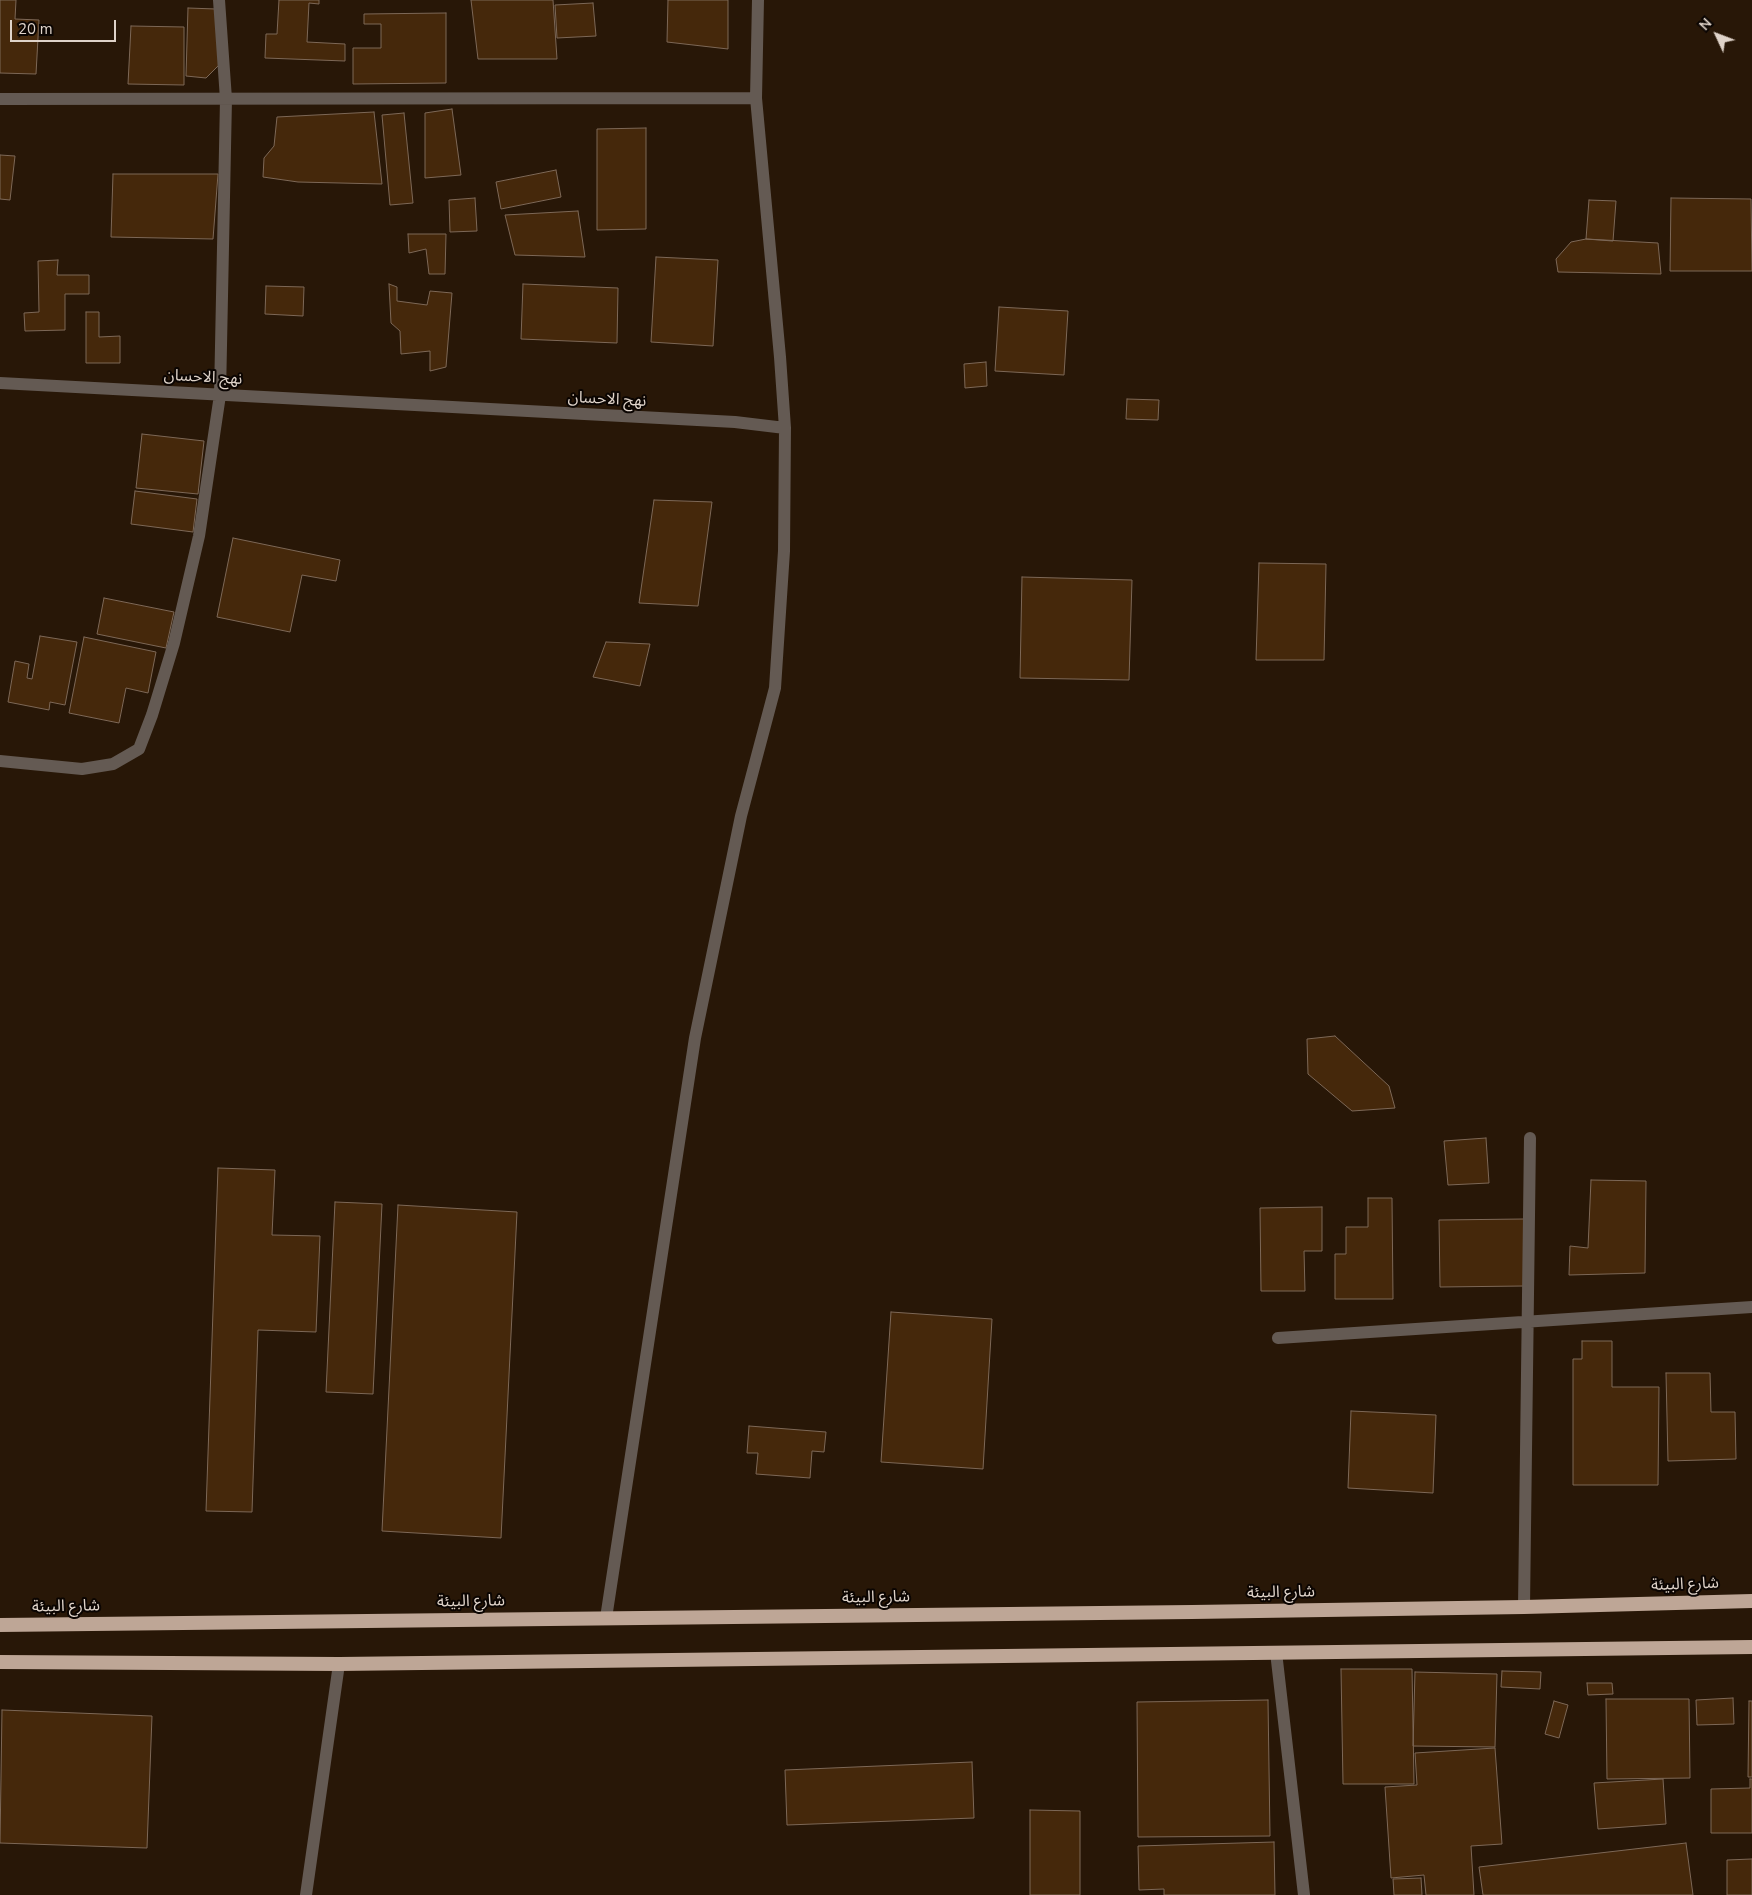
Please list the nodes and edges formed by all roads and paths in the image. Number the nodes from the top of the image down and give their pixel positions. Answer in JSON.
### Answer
{"nodes":[{"id":1,"x":219,"y":0,"type":"edge"},
{"id":2,"x":758,"y":0,"type":"edge"},
{"id":3,"x":756,"y":98,"type":"junction"},
{"id":4,"x":226,"y":99,"type":"junction"},
{"id":5,"x":0,"y":100,"type":"edge"},
{"id":6,"x":0,"y":384,"type":"edge"},
{"id":7,"x":220,"y":395,"type":"junction"},
{"id":8,"x":785,"y":428,"type":"junction"},
{"id":9,"x":0,"y":760,"type":"edge"},
{"id":10,"x":1530,"y":1138,"type":"dead end"},
{"id":11,"x":1752,"y":1307,"type":"edge"},
{"id":12,"x":1528,"y":1322,"type":"junction"},
{"id":13,"x":1278,"y":1338,"type":"dead end"},
{"id":14,"x":1752,"y":1601,"type":"edge"},
{"id":15,"x":1524,"y":1607,"type":"junction"},
{"id":16,"x":606,"y":1618,"type":"junction"},
{"id":17,"x":0,"y":1625,"type":"edge"},
{"id":18,"x":1752,"y":1647,"type":"edge"},
{"id":19,"x":1276,"y":1652,"type":"junction"},
{"id":20,"x":0,"y":1662,"type":"edge"},
{"id":21,"x":339,"y":1664,"type":"junction"},
{"id":22,"x":306,"y":1895,"type":"edge"},
{"id":23,"x":1304,"y":1895,"type":"edge"}],
"edges":[{"from":1,"to":4,"type":"street"},
{"from":2,"to":3,"type":"street"},
{"from":3,"to":4,"type":"street"},
{"from":3,"to":8,"type":"street"},
{"from":4,"to":5,"type":"street"},
{"from":4,"to":7,"type":"street"},
{"from":6,"to":7,"type":"street","name":"نهج الاحسان"},
{"from":7,"to":8,"type":"street","name":"نهج الاحسان"},
{"from":7,"to":9,"type":"street"},
{"from":8,"to":16,"type":"street"},
{"from":10,"to":12,"type":"street"},
{"from":11,"to":12,"type":"street"},
{"from":12,"to":13,"type":"street"},
{"from":12,"to":15,"type":"street"},
{"from":14,"to":15,"type":"highway","name":"شارع البيئة"},
{"from":15,"to":16,"type":"highway","name":"شارع البيئة"},
{"from":16,"to":17,"type":"highway","name":"شارع البيئة"},
{"from":18,"to":19,"type":"highway"},
{"from":19,"to":21,"type":"highway"},
{"from":19,"to":23,"type":"street"},
{"from":20,"to":21,"type":"highway"},
{"from":21,"to":22,"type":"street"}]}
